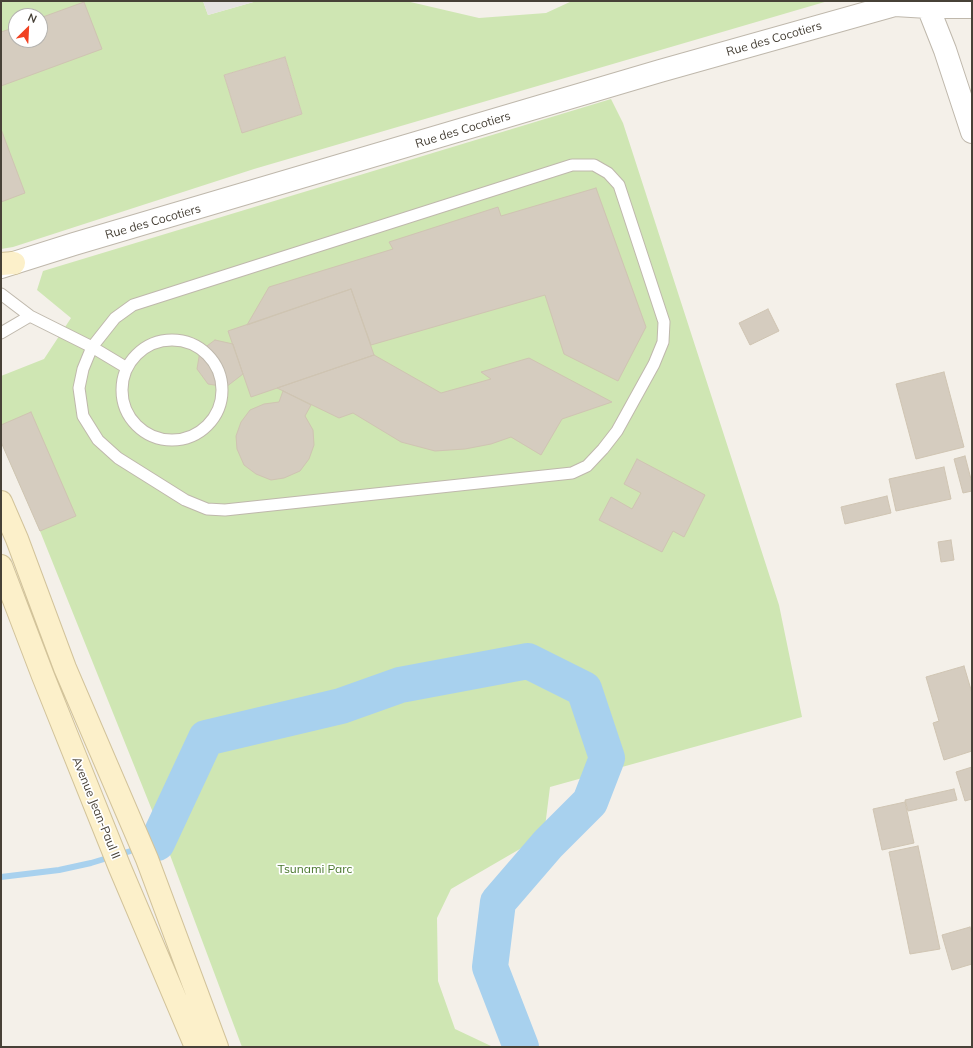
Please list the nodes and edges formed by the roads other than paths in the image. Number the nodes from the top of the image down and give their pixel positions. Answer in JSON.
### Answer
{"nodes":[{"id":1,"x":927,"y":4,"type":"edge"},
{"id":2,"x":972,"y":7,"type":"edge"},
{"id":3,"x":972,"y":132,"type":"edge"},
{"id":4,"x":5,"y":265,"type":"edge"},
{"id":5,"x":1,"y":294,"type":"edge"},
{"id":6,"x":30,"y":316,"type":"junction"},
{"id":7,"x":1,"y":333,"type":"edge"},
{"id":8,"x":92,"y":347,"type":"junction"},
{"id":9,"x":127,"y":368,"type":"junction"},
{"id":10,"x":1,"y":502,"type":"edge"},
{"id":11,"x":1,"y":566,"type":"edge"},
{"id":12,"x":196,"y":1047,"type":"edge"},
{"id":13,"x":217,"y":1047,"type":"edge"}],
"edges":[{"from":1,"to":2,"type":"street","name":"Rue des Cocotiers"},
{"from":1,"to":3,"type":"street"},
{"from":1,"to":4,"type":"street","name":"Rue des Cocotiers"},
{"from":5,"to":6,"type":"lane"},
{"from":6,"to":7,"type":"lane"},
{"from":6,"to":8,"type":"lane"},
{"from":8,"to":8,"type":"lane"},
{"from":8,"to":9,"type":"lane"},
{"from":9,"to":9,"type":"lane"},
{"from":10,"to":13,"type":"main road"},
{"from":11,"to":12,"type":"main road","name":"Avenue Jean-Paul II"}]}
